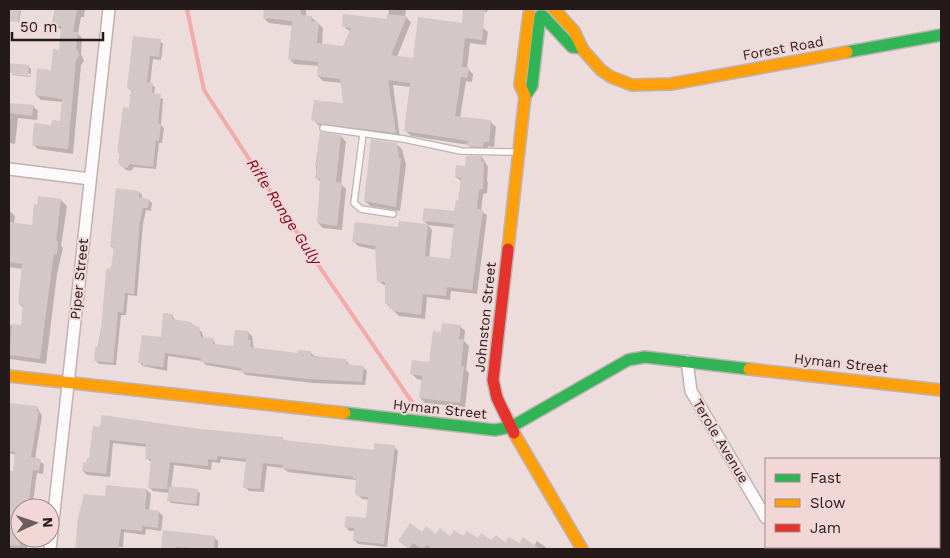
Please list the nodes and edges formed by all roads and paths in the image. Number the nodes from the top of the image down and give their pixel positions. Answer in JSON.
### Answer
{"nodes":[{"id":1,"x":109,"y":9,"type":"edge"},
{"id":2,"x":540,"y":12,"type":"edge"},
{"id":3,"x":941,"y":35,"type":"edge"},
{"id":4,"x":323,"y":128,"type":"dead end"},
{"id":5,"x":363,"y":134,"type":"junction"},
{"id":6,"x":518,"y":152,"type":"junction"},
{"id":7,"x":9,"y":169,"type":"edge"},
{"id":8,"x":90,"y":179,"type":"junction"},
{"id":9,"x":393,"y":214,"type":"dead end"},
{"id":10,"x":687,"y":361,"type":"junction"},
{"id":11,"x":9,"y":376,"type":"edge"},
{"id":12,"x":68,"y":383,"type":"junction"},
{"id":13,"x":941,"y":390,"type":"edge"},
{"id":14,"x":511,"y":427,"type":"junction"},
{"id":15,"x":765,"y":516,"type":"edge"},
{"id":16,"x":50,"y":549,"type":"edge"},
{"id":17,"x":582,"y":549,"type":"edge"}],
"edges":[{"from":1,"to":8,"type":"street","name":"Piper Street"},
{"from":2,"to":3,"type":"street","name":"Forest Road"},
{"from":2,"to":6,"type":"street","name":"Johnston Street"},
{"from":4,"to":5,"type":"lane"},
{"from":5,"to":6,"type":"lane"},
{"from":5,"to":9,"type":"lane"},
{"from":6,"to":14,"type":"street","name":"Johnston Street"},
{"from":7,"to":8,"type":"street"},
{"from":8,"to":12,"type":"street","name":"Piper Street"},
{"from":10,"to":13,"type":"street","name":"Hyman Street"},
{"from":10,"to":14,"type":"street","name":"Hyman Street"},
{"from":10,"to":15,"type":"street","name":"Terole Avenue"},
{"from":11,"to":12,"type":"street","name":"Hyman Street"},
{"from":12,"to":14,"type":"street","name":"Hyman Street"},
{"from":12,"to":16,"type":"street","name":"Piper Street"},
{"from":14,"to":17,"type":"street","name":"Johnston Street"}]}
